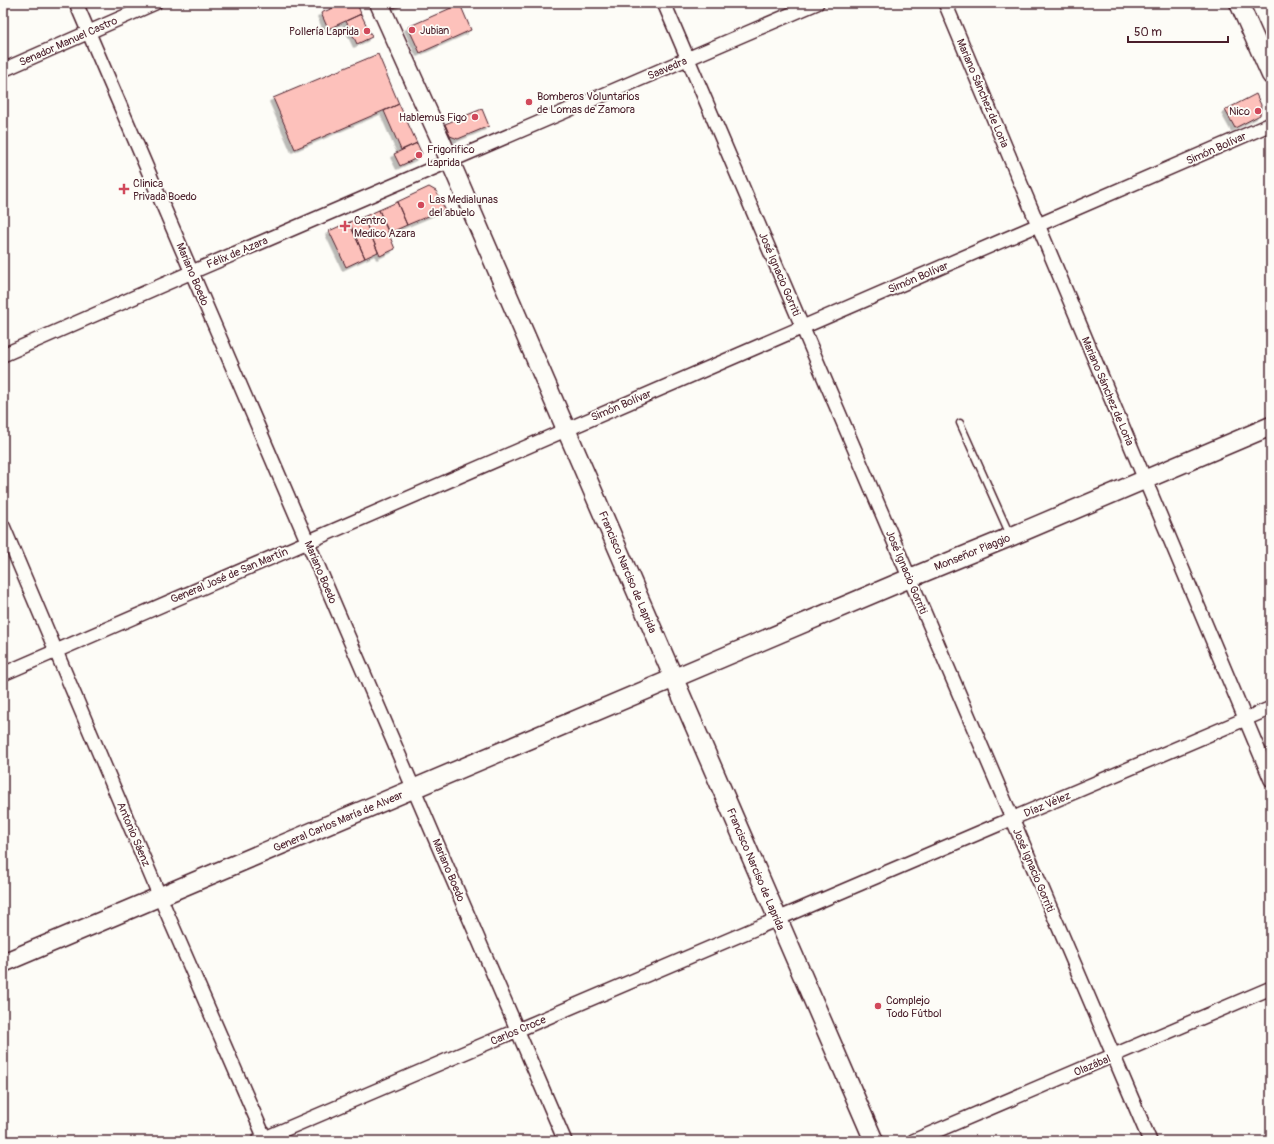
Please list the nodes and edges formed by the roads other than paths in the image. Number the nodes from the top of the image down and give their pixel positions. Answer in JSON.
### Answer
{"nodes":[{"id":1,"x":76,"y":3,"type":"edge"},
{"id":2,"x":155,"y":3,"type":"edge"},
{"id":3,"x":379,"y":3,"type":"edge"},
{"id":4,"x":664,"y":3,"type":"edge"},
{"id":5,"x":817,"y":3,"type":"edge"},
{"id":6,"x":946,"y":3,"type":"edge"},
{"id":7,"x":1239,"y":3,"type":"edge"},
{"id":8,"x":89,"y":32,"type":"junction"},
{"id":9,"x":688,"y":58,"type":"junction"},
{"id":10,"x":3,"y":70,"type":"edge"},
{"id":11,"x":1271,"y":75,"type":"edge"},
{"id":12,"x":1271,"y":124,"type":"edge"},
{"id":13,"x":450,"y":160,"type":"junction"},
{"id":14,"x":1038,"y":225,"type":"junction"},
{"id":15,"x":192,"y":272,"type":"junction"},
{"id":16,"x":803,"y":326,"type":"junction"},
{"id":17,"x":3,"y":355,"type":"edge"},
{"id":18,"x":960,"y":423,"type":"dead end"},
{"id":19,"x":1271,"y":426,"type":"edge"},
{"id":20,"x":566,"y":429,"type":"junction"},
{"id":21,"x":1145,"y":480,"type":"junction"},
{"id":22,"x":3,"y":526,"type":"edge"},
{"id":23,"x":1010,"y":537,"type":"junction"},
{"id":24,"x":308,"y":541,"type":"junction"},
{"id":25,"x":910,"y":578,"type":"junction"},
{"id":26,"x":56,"y":650,"type":"junction"},
{"id":27,"x":3,"y":674,"type":"edge"},
{"id":28,"x":674,"y":678,"type":"junction"},
{"id":29,"x":1271,"y":708,"type":"edge"},
{"id":30,"x":1245,"y":718,"type":"junction"},
{"id":31,"x":1271,"y":780,"type":"edge"},
{"id":32,"x":414,"y":789,"type":"junction"},
{"id":33,"x":1012,"y":818,"type":"junction"},
{"id":34,"x":160,"y":897,"type":"junction"},
{"id":35,"x":778,"y":919,"type":"junction"},
{"id":36,"x":3,"y":963,"type":"edge"},
{"id":37,"x":1271,"y":988,"type":"edge"},
{"id":38,"x":518,"y":1030,"type":"junction"},
{"id":39,"x":1113,"y":1056,"type":"junction"},
{"id":40,"x":263,"y":1140,"type":"edge"},
{"id":41,"x":565,"y":1141,"type":"edge"},
{"id":42,"x":874,"y":1141,"type":"edge"},
{"id":43,"x":913,"y":1141,"type":"edge"},
{"id":44,"x":1150,"y":1141,"type":"edge"}],
"edges":[{"from":1,"to":8,"type":"street","name":"Mariano Boedo"},
{"from":2,"to":8,"type":"street","name":"Senador Manuel Castro"},
{"from":3,"to":13,"type":"street","name":"Francisco Narciso de Laprida"},
{"from":4,"to":9,"type":"street","name":"José Ignacio Gorriti"},
{"from":5,"to":9,"type":"street","name":"Saavedra"},
{"from":6,"to":14,"type":"street","name":"Mariano Sánchez de Loria"},
{"from":7,"to":11,"type":"street"},
{"from":8,"to":10,"type":"street","name":"Senador Manuel Castro"},
{"from":8,"to":15,"type":"street","name":"Mariano Boedo"},
{"from":9,"to":13,"type":"street","name":"Saavedra"},
{"from":9,"to":16,"type":"street","name":"José Ignacio Gorriti"},
{"from":12,"to":14,"type":"street","name":"Simón Bolívar"},
{"from":13,"to":15,"type":"street","name":"Félix de Azara"},
{"from":13,"to":20,"type":"street","name":"Francisco Narciso de Laprida"},
{"from":14,"to":16,"type":"street","name":"Simón Bolívar"},
{"from":14,"to":21,"type":"street","name":"Mariano Sánchez de Loria"},
{"from":15,"to":17,"type":"street","name":"Félix de Azara"},
{"from":15,"to":24,"type":"street","name":"Mariano Boedo"},
{"from":16,"to":20,"type":"street","name":"Simón Bolívar"},
{"from":16,"to":25,"type":"street","name":"José Ignacio Gorriti"},
{"from":18,"to":23,"type":"lane"},
{"from":19,"to":21,"type":"street","name":"Monseñor Piaggio"},
{"from":20,"to":24,"type":"street","name":"General José de San Martín"},
{"from":20,"to":28,"type":"street","name":"Francisco Narciso de Laprida"},
{"from":21,"to":23,"type":"street","name":"Monseñor Piaggio"},
{"from":21,"to":30,"type":"street","name":"Mariano Sánchez de Loria"},
{"from":22,"to":26,"type":"street","name":"Antonio Sáenz"},
{"from":23,"to":25,"type":"street","name":"Monseñor Piaggio"},
{"from":24,"to":26,"type":"street","name":"General José de San Martín"},
{"from":24,"to":32,"type":"street","name":"Mariano Boedo"},
{"from":25,"to":28,"type":"street","name":"Monseñor Piaggio"},
{"from":25,"to":33,"type":"street","name":"José Ignacio Gorriti"},
{"from":26,"to":27,"type":"street","name":"General José de San Martín"},
{"from":26,"to":34,"type":"street","name":"Antonio Sáenz"},
{"from":28,"to":32,"type":"street","name":"General Carlos María de Alvear"},
{"from":28,"to":35,"type":"street","name":"Francisco Narciso de Laprida"},
{"from":29,"to":30,"type":"street","name":"Díaz Vélez"},
{"from":30,"to":31,"type":"street","name":"Mariano Sánchez de Loria"},
{"from":30,"to":33,"type":"street","name":"Díaz Vélez"},
{"from":32,"to":34,"type":"street","name":"General Carlos María de Alvear"},
{"from":32,"to":38,"type":"street","name":"Mariano Boedo"},
{"from":33,"to":35,"type":"street","name":"Díaz Vélez"},
{"from":33,"to":39,"type":"street","name":"José Ignacio Gorriti"},
{"from":34,"to":36,"type":"street","name":"General Carlos María de Alvear"},
{"from":34,"to":40,"type":"street","name":"Antonio Sáenz"},
{"from":35,"to":38,"type":"street","name":"Carlos Croce"},
{"from":35,"to":42,"type":"street","name":"Francisco Narciso de Laprida"},
{"from":37,"to":39,"type":"street","name":"Olazábal"},
{"from":38,"to":40,"type":"street","name":"Carlos Croce"},
{"from":38,"to":41,"type":"street","name":"Mariano Boedo"},
{"from":39,"to":43,"type":"street","name":"Olazábal"},
{"from":39,"to":44,"type":"street","name":"José Ignacio Gorriti"}]}
